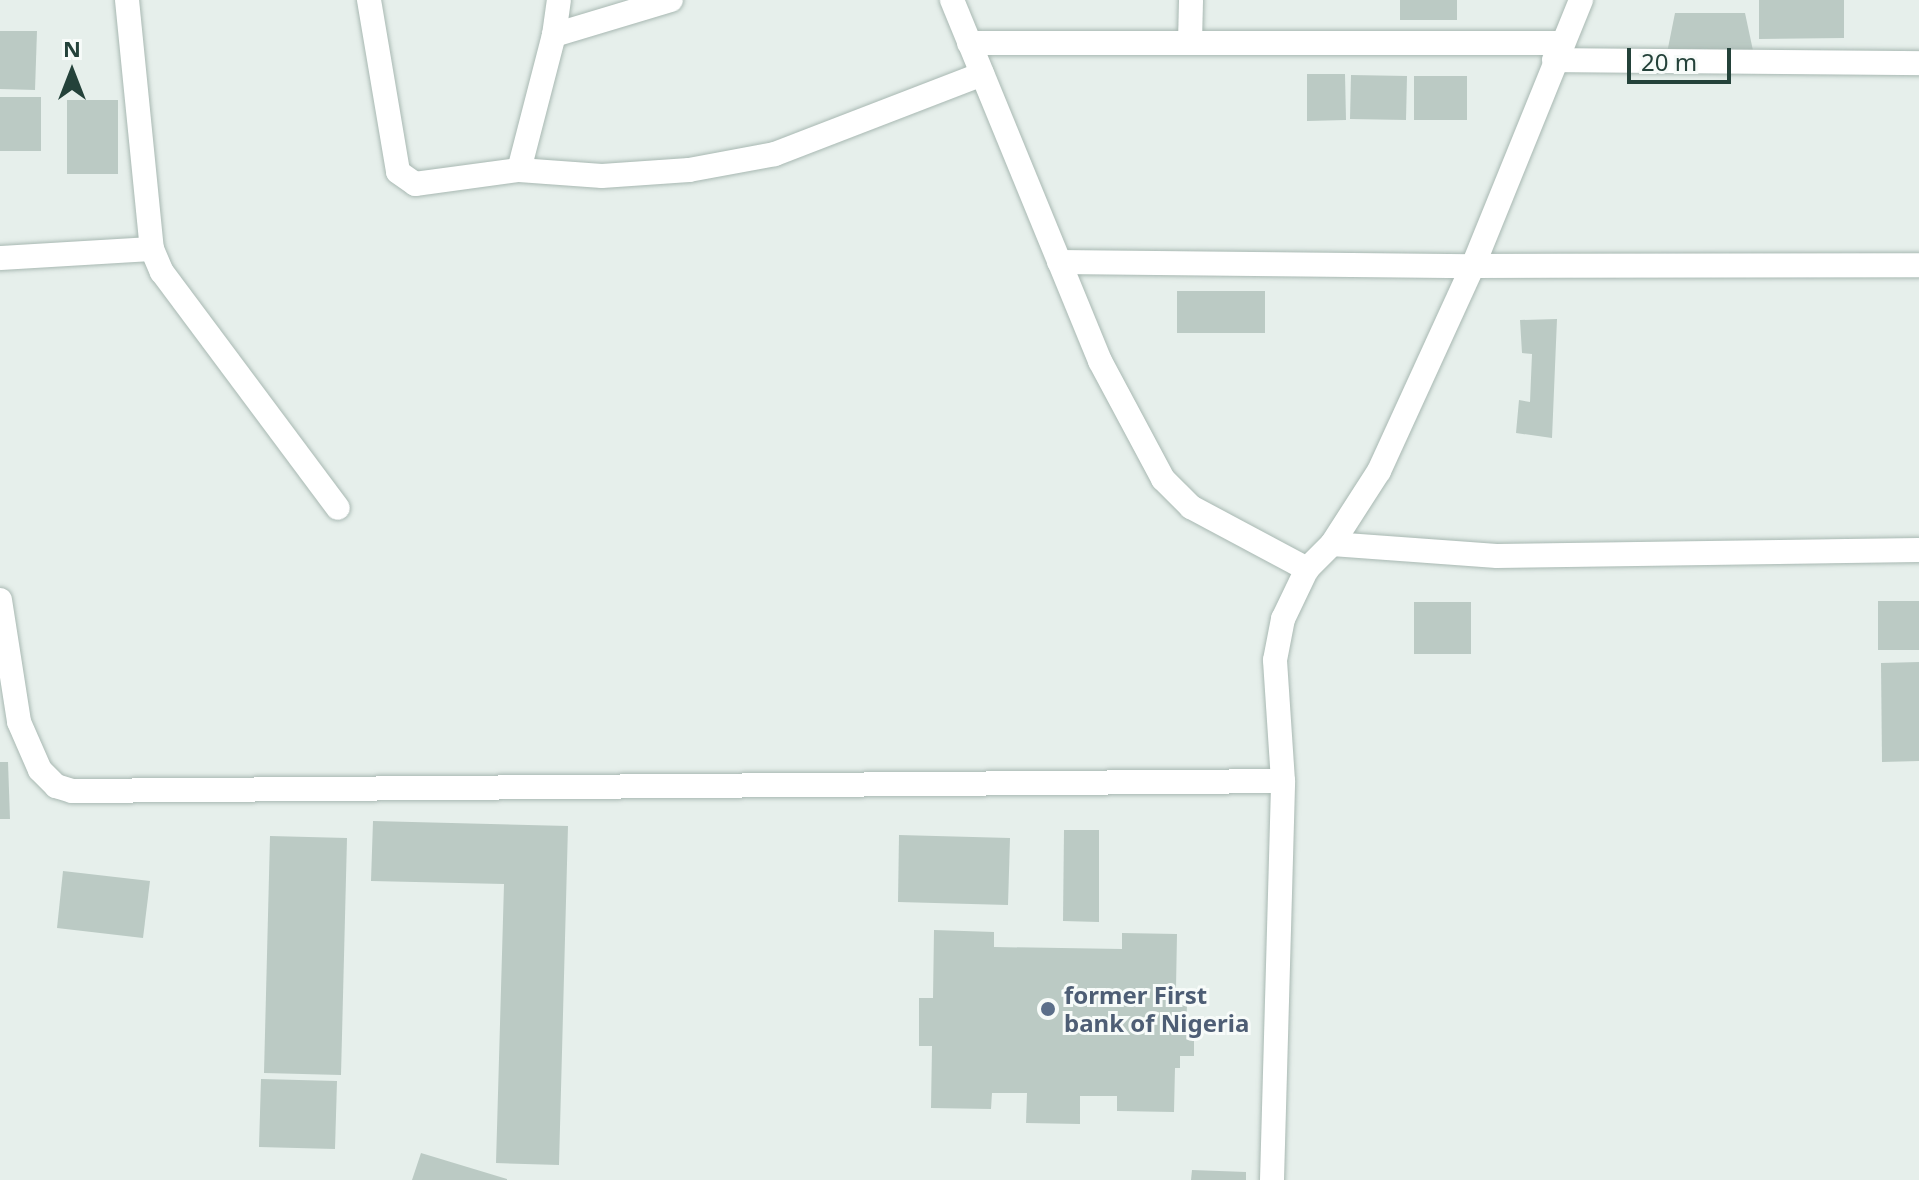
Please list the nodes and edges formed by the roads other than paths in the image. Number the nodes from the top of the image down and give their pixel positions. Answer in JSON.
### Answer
{"nodes":[{"id":1,"x":127,"y":0,"type":"edge"},
{"id":2,"x":369,"y":0,"type":"edge"},
{"id":3,"x":559,"y":0,"type":"edge"},
{"id":4,"x":671,"y":0,"type":"edge"},
{"id":5,"x":952,"y":0,"type":"edge"},
{"id":6,"x":1191,"y":0,"type":"edge"},
{"id":7,"x":1581,"y":0,"type":"edge"},
{"id":8,"x":554,"y":35,"type":"junction"},
{"id":9,"x":1190,"y":42,"type":"junction"},
{"id":10,"x":969,"y":43,"type":"junction"},
{"id":11,"x":1558,"y":52,"type":"junction"},
{"id":12,"x":1919,"y":63,"type":"edge"},
{"id":13,"x":982,"y":74,"type":"junction"},
{"id":14,"x":519,"y":170,"type":"junction"},
{"id":15,"x":152,"y":249,"type":"junction"},
{"id":16,"x":0,"y":258,"type":"edge"},
{"id":17,"x":1059,"y":262,"type":"junction"},
{"id":18,"x":1919,"y":265,"type":"edge"},
{"id":19,"x":1473,"y":266,"type":"junction"},
{"id":20,"x":338,"y":508,"type":"dead end"},
{"id":21,"x":1332,"y":544,"type":"junction"},
{"id":22,"x":1919,"y":550,"type":"edge"},
{"id":23,"x":1307,"y":569,"type":"junction"},
{"id":24,"x":0,"y":600,"type":"edge"},
{"id":25,"x":9,"y":722,"type":"edge"},
{"id":26,"x":1283,"y":781,"type":"junction"},
{"id":27,"x":1272,"y":1180,"type":"edge"}],
"edges":[{"from":1,"to":15,"type":"street"},
{"from":2,"to":14,"type":"street"},
{"from":3,"to":8,"type":"street"},
{"from":4,"to":8,"type":"street"},
{"from":5,"to":10,"type":"street"},
{"from":6,"to":9,"type":"street"},
{"from":7,"to":11,"type":"street"},
{"from":8,"to":14,"type":"street"},
{"from":9,"to":10,"type":"street"},
{"from":9,"to":11,"type":"street"},
{"from":10,"to":13,"type":"street"},
{"from":11,"to":12,"type":"street"},
{"from":11,"to":19,"type":"street"},
{"from":13,"to":14,"type":"street"},
{"from":13,"to":17,"type":"street"},
{"from":15,"to":16,"type":"street"},
{"from":15,"to":20,"type":"street"},
{"from":17,"to":19,"type":"street"},
{"from":17,"to":23,"type":"street"},
{"from":18,"to":19,"type":"street"},
{"from":19,"to":21,"type":"street"},
{"from":21,"to":22,"type":"street"},
{"from":21,"to":23,"type":"street"},
{"from":23,"to":26,"type":"street"},
{"from":24,"to":25,"type":"street"},
{"from":25,"to":26,"type":"street"},
{"from":26,"to":27,"type":"street"}]}
